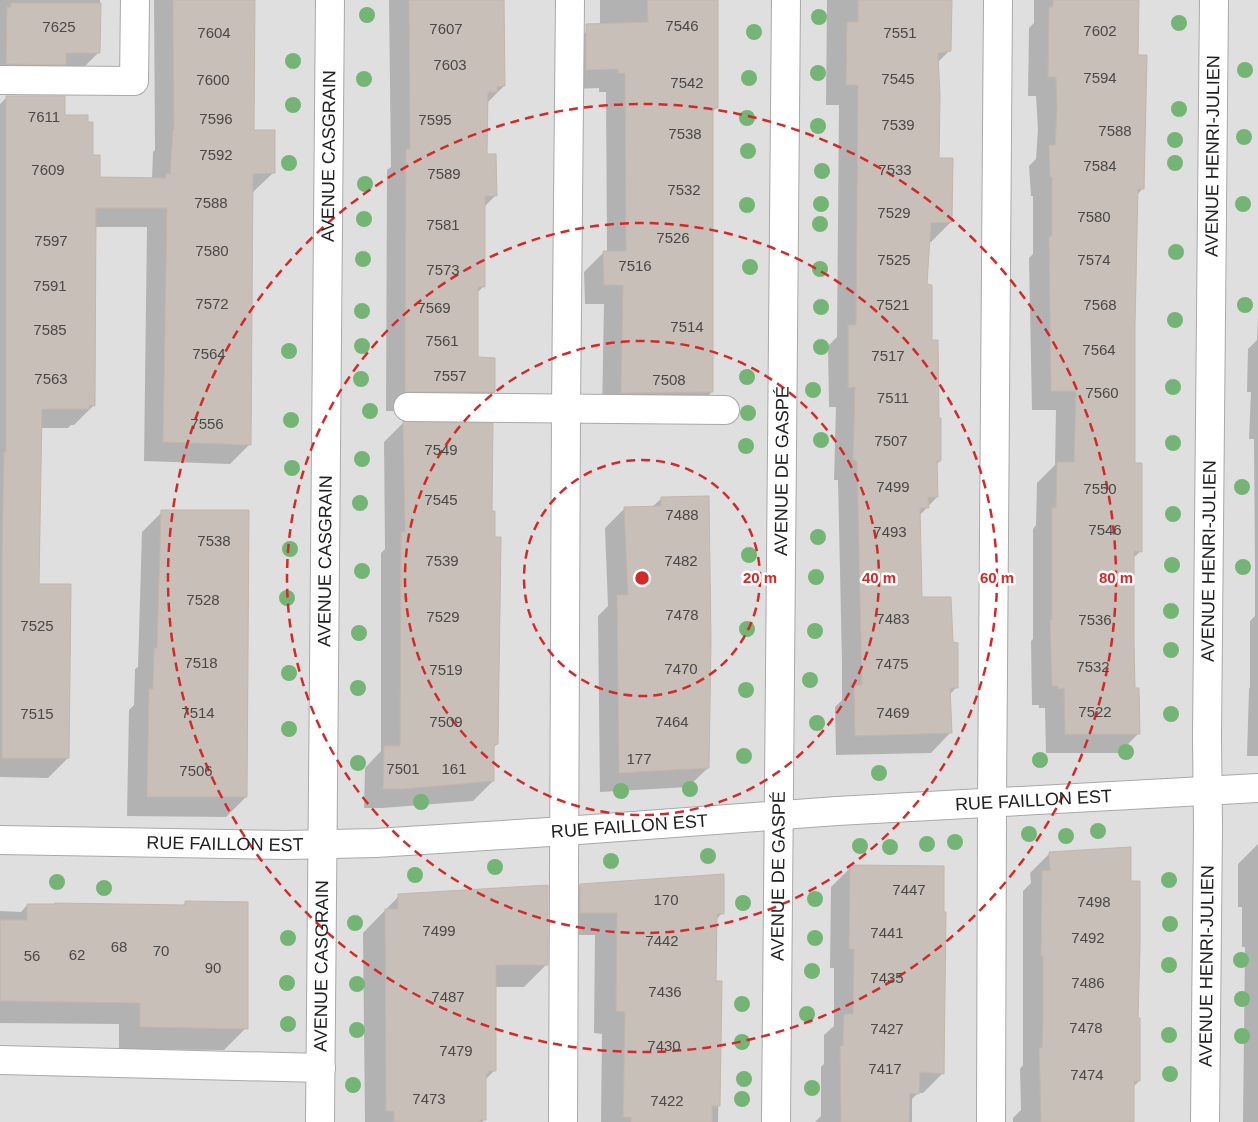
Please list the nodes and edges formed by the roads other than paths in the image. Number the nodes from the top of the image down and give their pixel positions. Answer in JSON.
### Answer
{"nodes":[{"id":1,"x":135,"y":0,"type":"edge"},
{"id":2,"x":330,"y":0,"type":"edge"},
{"id":3,"x":570,"y":0,"type":"edge"},
{"id":4,"x":786,"y":0,"type":"edge"},
{"id":5,"x":998,"y":0,"type":"edge"},
{"id":6,"x":1214,"y":0,"type":"edge"},
{"id":7,"x":0,"y":80,"type":"edge"},
{"id":8,"x":408,"y":407,"type":"dead end"},
{"id":9,"x":566,"y":408,"type":"junction"},
{"id":10,"x":725,"y":410,"type":"dead end"},
{"id":11,"x":1258,"y":788,"type":"edge"},
{"id":12,"x":1208,"y":790,"type":"junction"},
{"id":13,"x":992,"y":802,"type":"junction"},
{"id":14,"x":779,"y":816,"type":"junction"},
{"id":15,"x":565,"y":831,"type":"junction"},
{"id":16,"x":0,"y":840,"type":"edge"},
{"id":17,"x":323,"y":844,"type":"junction"},
{"id":18,"x":0,"y":1060,"type":"edge"},
{"id":19,"x":321,"y":1068,"type":"junction"},
{"id":20,"x":320,"y":1122,"type":"edge"},
{"id":21,"x":563,"y":1122,"type":"edge"},
{"id":22,"x":776,"y":1122,"type":"edge"},
{"id":23,"x":991,"y":1122,"type":"edge"},
{"id":24,"x":1206,"y":1122,"type":"edge"}],
"edges":[{"from":1,"to":7,"type":"street"},
{"from":2,"to":17,"type":"street","name":"AVENUE CASGRAIN"},
{"from":3,"to":9,"type":"street"},
{"from":4,"to":14,"type":"street","name":"AVENUE DE GASPÉ"},
{"from":5,"to":13,"type":"street"},
{"from":6,"to":12,"type":"street","name":"AVENUE HENRI-JULIEN"},
{"from":8,"to":9,"type":"street"},
{"from":9,"to":10,"type":"street"},
{"from":9,"to":15,"type":"street"},
{"from":11,"to":12,"type":"street","name":"RUE FAILLON EST"},
{"from":12,"to":13,"type":"street","name":"RUE FAILLON EST"},
{"from":12,"to":24,"type":"street","name":"AVENUE HENRI-JULIEN"},
{"from":13,"to":14,"type":"street","name":"RUE FAILLON EST"},
{"from":13,"to":23,"type":"street"},
{"from":14,"to":15,"type":"street","name":"RUE FAILLON EST"},
{"from":14,"to":22,"type":"street","name":"AVENUE DE GASPÉ"},
{"from":15,"to":17,"type":"street","name":"RUE FAILLON EST"},
{"from":15,"to":21,"type":"street"},
{"from":16,"to":17,"type":"street","name":"RUE FAILLON EST"},
{"from":17,"to":19,"type":"street","name":"AVENUE CASGRAIN"},
{"from":18,"to":19,"type":"street"},
{"from":19,"to":20,"type":"street","name":"AVENUE CASGRAIN"}]}
